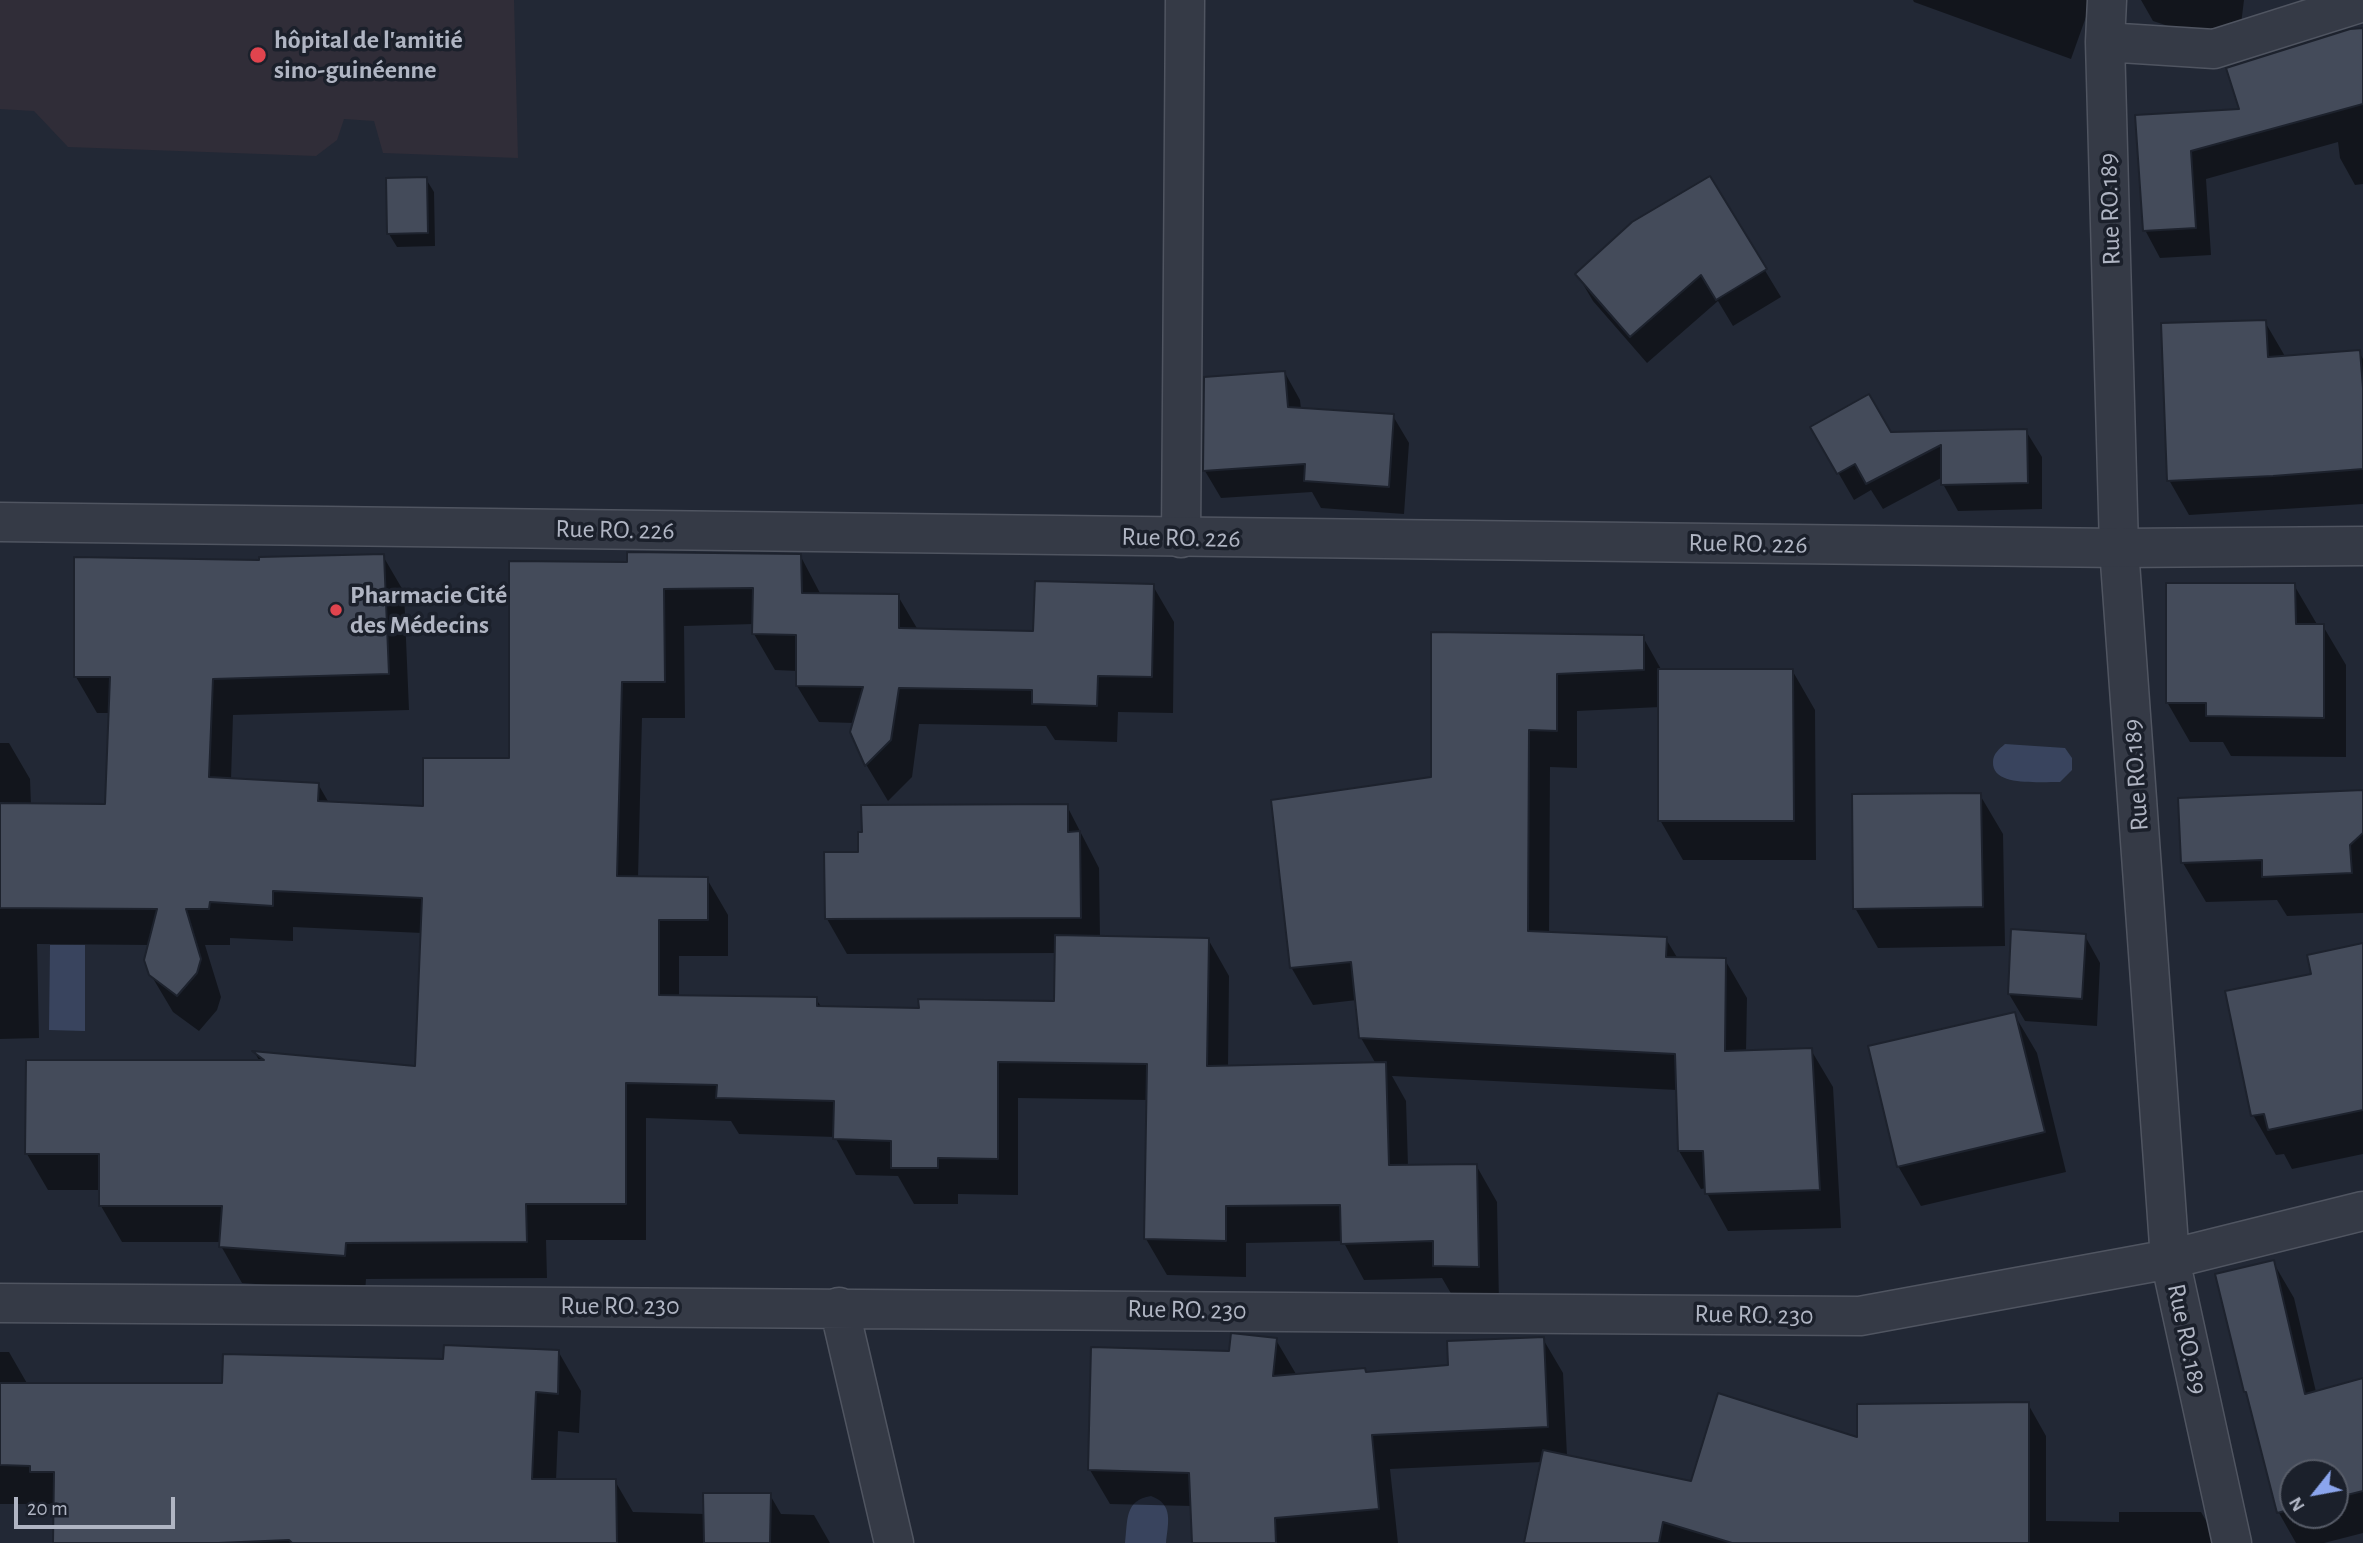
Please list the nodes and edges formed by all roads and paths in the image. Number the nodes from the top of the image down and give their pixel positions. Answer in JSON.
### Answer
{"nodes":[{"id":1,"x":1185,"y":0,"type":"edge"},
{"id":2,"x":2106,"y":0,"type":"edge"},
{"id":3,"x":2363,"y":2,"type":"edge"},
{"id":4,"x":2105,"y":41,"type":"junction"},
{"id":5,"x":0,"y":522,"type":"edge"},
{"id":6,"x":1181,"y":538,"type":"junction"},
{"id":7,"x":2363,"y":546,"type":"edge"},
{"id":8,"x":2119,"y":548,"type":"junction"},
{"id":9,"x":2363,"y":1212,"type":"edge"},
{"id":10,"x":2170,"y":1259,"type":"junction"},
{"id":11,"x":0,"y":1303,"type":"edge"},
{"id":12,"x":839,"y":1307,"type":"junction"},
{"id":13,"x":894,"y":1543,"type":"edge"},
{"id":14,"x":2232,"y":1543,"type":"edge"}],
"edges":[{"from":1,"to":6,"type":"street"},
{"from":2,"to":4,"type":"street","name":"Rue RO.189"},
{"from":3,"to":4,"type":"street"},
{"from":4,"to":8,"type":"street","name":"Rue RO.189"},
{"from":5,"to":6,"type":"street","name":"Rue RO. 226"},
{"from":6,"to":8,"type":"street","name":"Rue RO. 226"},
{"from":7,"to":8,"type":"street","name":"Rue RO. 226"},
{"from":8,"to":10,"type":"street","name":"Rue RO.189"},
{"from":9,"to":10,"type":"street","name":"Rue RO. 230"},
{"from":10,"to":12,"type":"street","name":"Rue RO. 230"},
{"from":10,"to":14,"type":"street","name":"Rue RO.189"},
{"from":11,"to":12,"type":"street","name":"Rue RO. 230"},
{"from":12,"to":13,"type":"street"}]}
